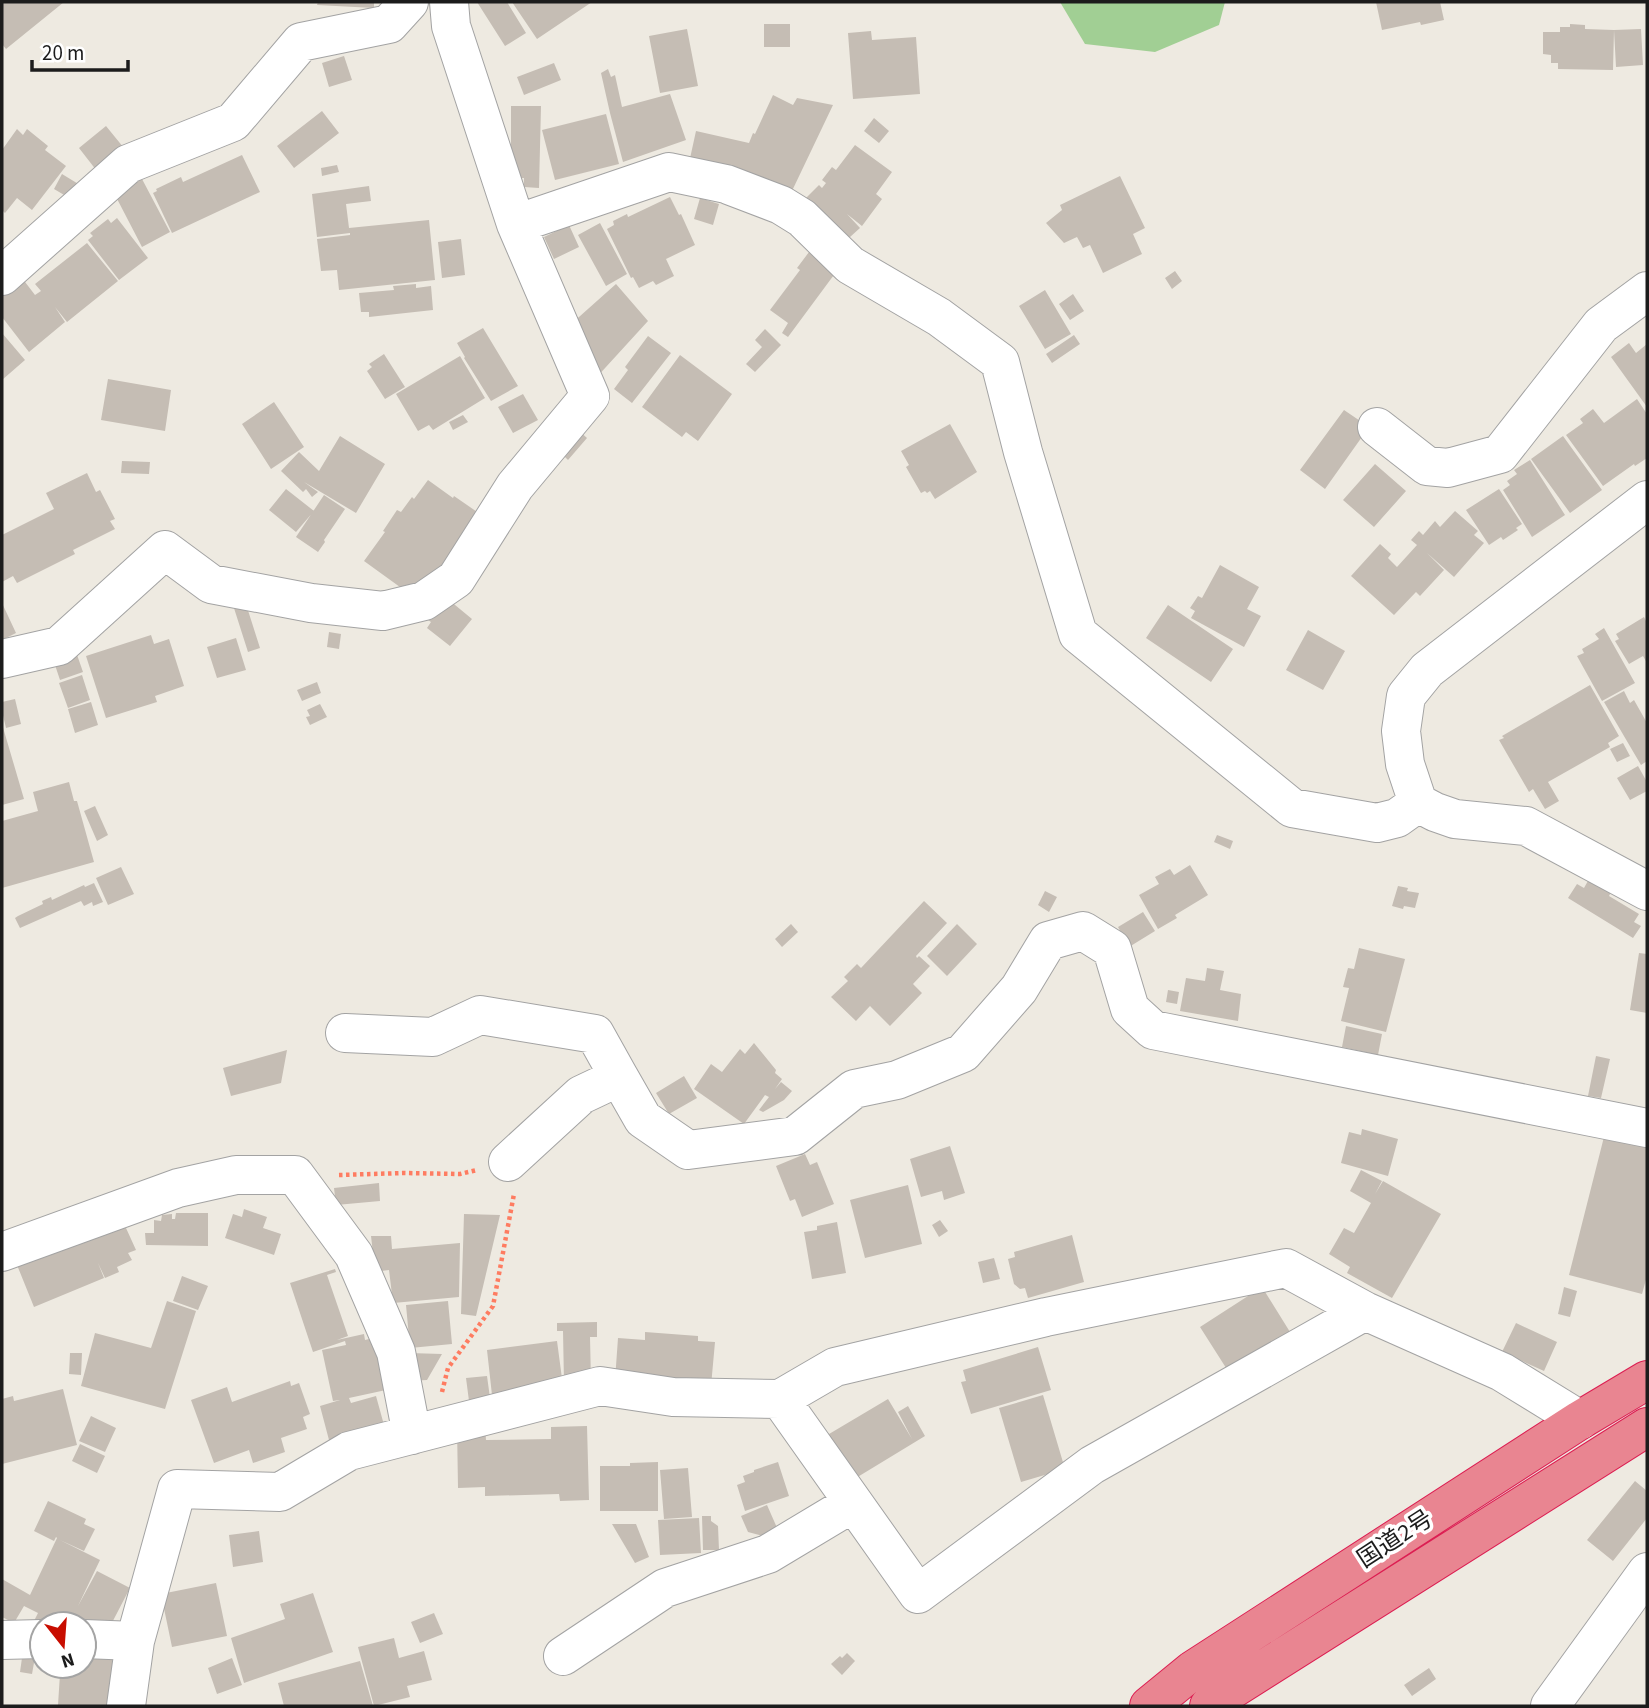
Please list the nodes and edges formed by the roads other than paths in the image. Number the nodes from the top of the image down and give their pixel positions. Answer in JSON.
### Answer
{"nodes":[{"id":1,"x":409,"y":2,"type":"edge"},
{"id":2,"x":449,"y":2,"type":"edge"},
{"id":3,"x":516,"y":225,"type":"junction"},
{"id":4,"x":2,"y":276,"type":"edge"},
{"id":5,"x":1647,"y":291,"type":"edge"},
{"id":6,"x":1377,"y":427,"type":"dead end"},
{"id":7,"x":1647,"y":500,"type":"edge"},
{"id":8,"x":2,"y":659,"type":"edge"},
{"id":9,"x":1418,"y":803,"type":"junction"},
{"id":10,"x":1647,"y":891,"type":"edge"},
{"id":11,"x":345,"y":1033,"type":"dead end"},
{"id":12,"x":619,"y":1077,"type":"junction"},
{"id":13,"x":1647,"y":1128,"type":"edge"},
{"id":14,"x":508,"y":1162,"type":"road end"},
{"id":15,"x":2,"y":1252,"type":"edge"},
{"id":16,"x":1365,"y":1311,"type":"junction"},
{"id":17,"x":1647,"y":1380,"type":"edge"},
{"id":18,"x":780,"y":1399,"type":"junction"},
{"id":19,"x":1580,"y":1420,"type":"junction"},
{"id":20,"x":1647,"y":1427,"type":"edge"},
{"id":21,"x":422,"y":1433,"type":"junction"},
{"id":22,"x":853,"y":1503,"type":"junction"},
{"id":23,"x":1647,"y":1572,"type":"edge"},
{"id":24,"x":28,"y":1639,"type":"edge"},
{"id":25,"x":2,"y":1640,"type":"edge"},
{"id":26,"x":98,"y":1640,"type":"edge"},
{"id":27,"x":135,"y":1641,"type":"junction"},
{"id":28,"x":563,"y":1656,"type":"dead end"},
{"id":29,"x":126,"y":1706,"type":"edge"},
{"id":30,"x":1149,"y":1706,"type":"edge"},
{"id":31,"x":1209,"y":1706,"type":"edge"},
{"id":32,"x":1549,"y":1706,"type":"edge"}],
"edges":[{"from":1,"to":4,"type":"street"},
{"from":2,"to":3,"type":"street"},
{"from":3,"to":8,"type":"street"},
{"from":3,"to":9,"type":"street"},
{"from":5,"to":6,"type":"street"},
{"from":7,"to":9,"type":"street"},
{"from":9,"to":10,"type":"street"},
{"from":11,"to":12,"type":"street"},
{"from":12,"to":13,"type":"street"},
{"from":12,"to":14,"type":"street"},
{"from":15,"to":21,"type":"street"},
{"from":16,"to":18,"type":"street"},
{"from":16,"to":19,"type":"street"},
{"from":16,"to":22,"type":"street"},
{"from":17,"to":19,"type":"highway","name":"国道2号"},
{"from":18,"to":21,"type":"street"},
{"from":18,"to":22,"type":"street"},
{"from":19,"to":30,"type":"highway","name":"国道2号"},
{"from":20,"to":31,"type":"highway","name":"国道2号"},
{"from":21,"to":27,"type":"street"},
{"from":22,"to":28,"type":"street"},
{"from":23,"to":32,"type":"street"},
{"from":24,"to":25,"type":"street"},
{"from":26,"to":27,"type":"street"},
{"from":27,"to":29,"type":"street"}]}
